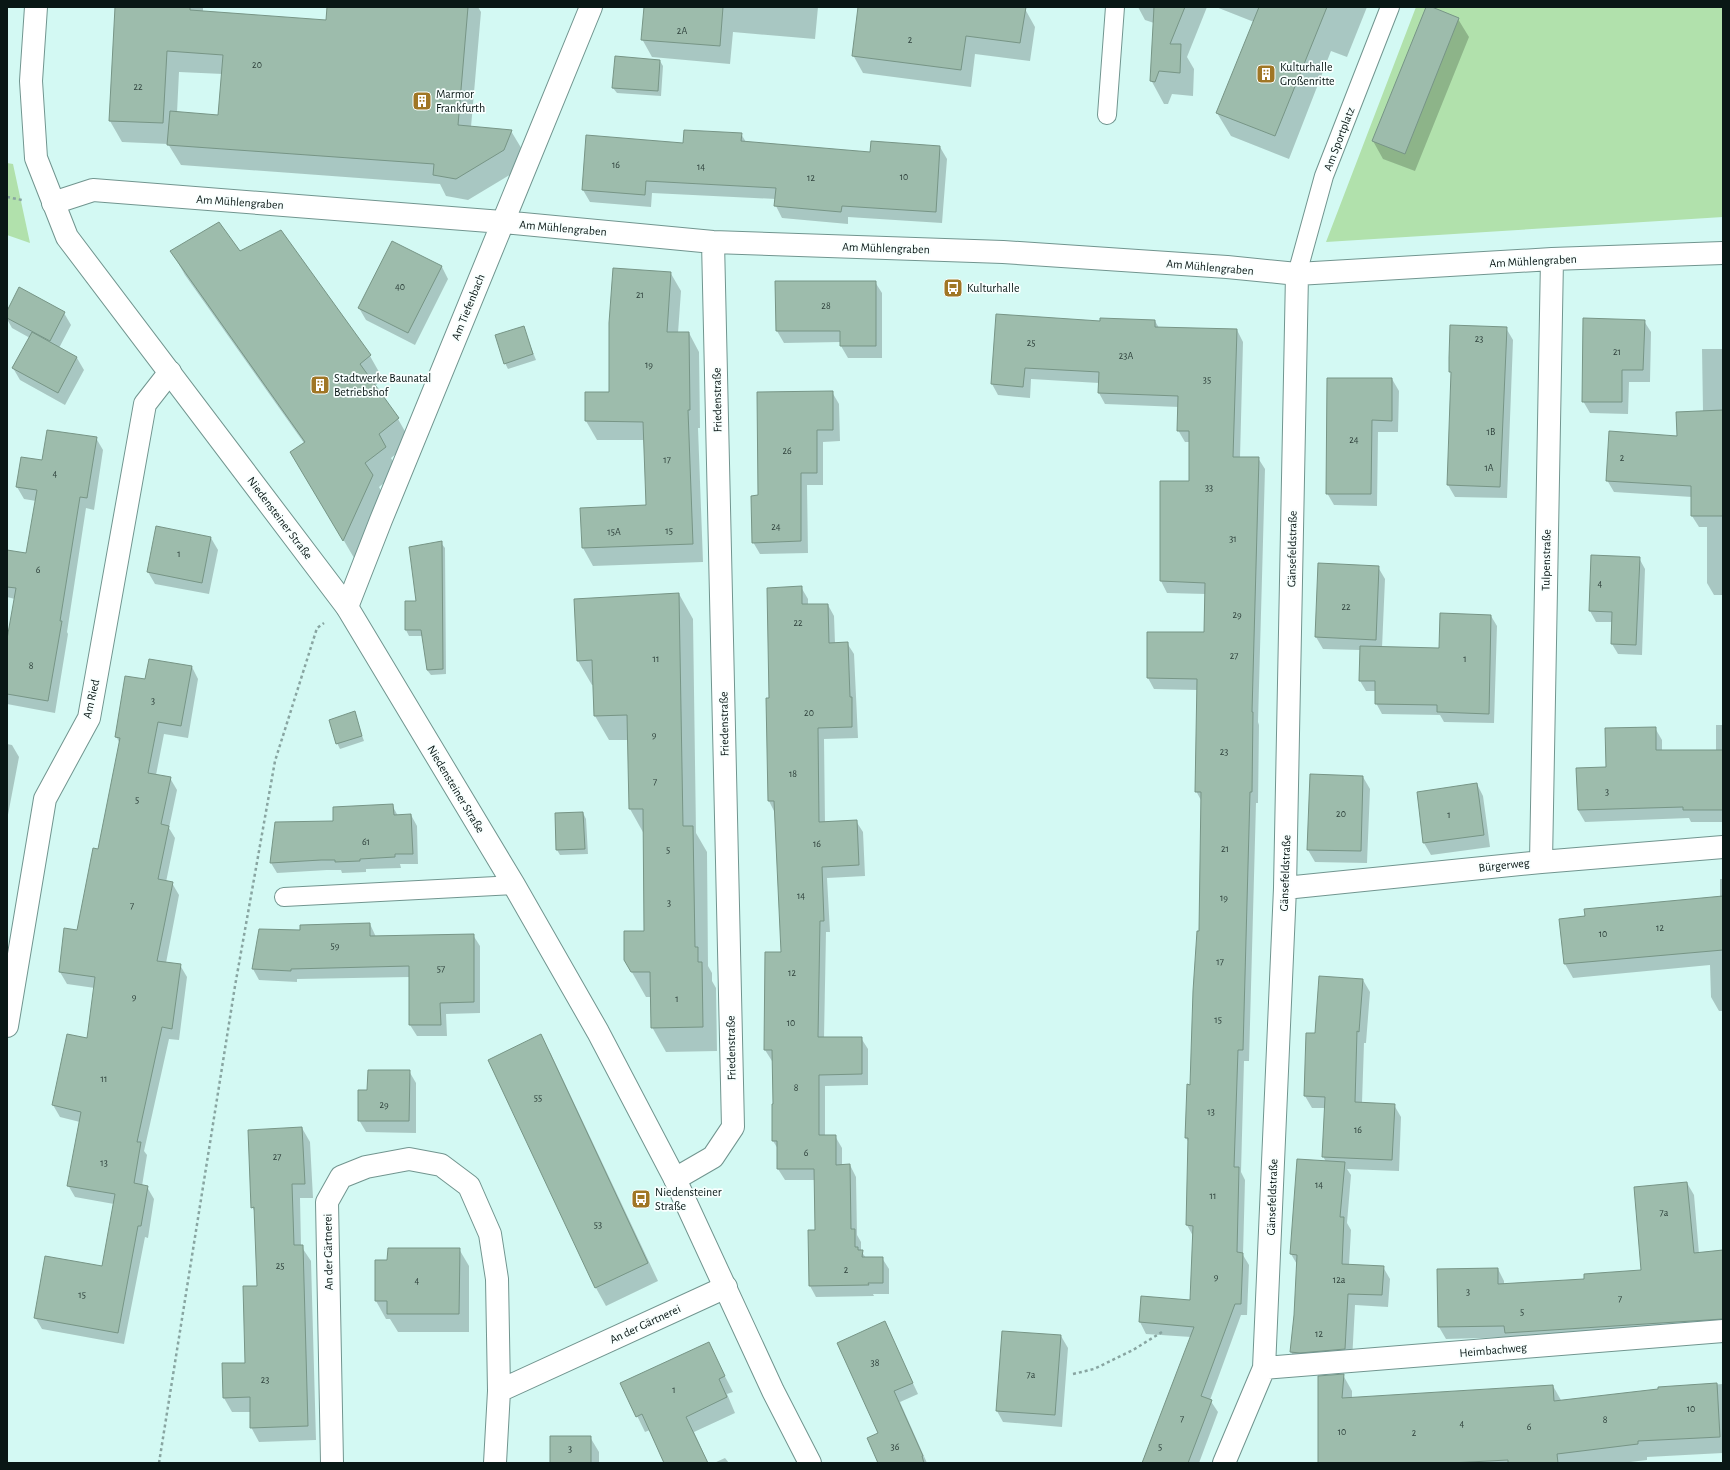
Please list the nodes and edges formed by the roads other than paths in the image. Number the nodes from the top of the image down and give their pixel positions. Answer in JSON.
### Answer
{"nodes":[{"id":1,"x":36,"y":7,"type":"edge"},
{"id":2,"x":591,"y":7,"type":"edge"},
{"id":3,"x":1115,"y":7,"type":"edge"},
{"id":4,"x":1390,"y":7,"type":"edge"},
{"id":5,"x":1107,"y":115,"type":"dead end"},
{"id":6,"x":53,"y":203,"type":"junction"},
{"id":7,"x":502,"y":222,"type":"junction"},
{"id":8,"x":714,"y":242,"type":"junction"},
{"id":9,"x":1723,"y":253,"type":"edge"},
{"id":10,"x":1552,"y":259,"type":"junction"},
{"id":11,"x":1297,"y":274,"type":"junction"},
{"id":12,"x":170,"y":372,"type":"junction"},
{"id":13,"x":347,"y":607,"type":"junction"},
{"id":14,"x":1723,"y":847,"type":"edge"},
{"id":15,"x":1541,"y":862,"type":"junction"},
{"id":16,"x":514,"y":885,"type":"junction"},
{"id":17,"x":1285,"y":888,"type":"junction"},
{"id":18,"x":284,"y":897,"type":"dead end"},
{"id":19,"x":7,"y":1026,"type":"edge"},
{"id":20,"x":675,"y":1179,"type":"junction"},
{"id":21,"x":726,"y":1287,"type":"junction"},
{"id":22,"x":1723,"y":1331,"type":"edge"},
{"id":23,"x":1264,"y":1368,"type":"junction"},
{"id":24,"x":499,"y":1391,"type":"junction"},
{"id":25,"x":332,"y":1463,"type":"edge"},
{"id":26,"x":495,"y":1463,"type":"edge"},
{"id":27,"x":810,"y":1463,"type":"edge"},
{"id":28,"x":1224,"y":1463,"type":"edge"}],
"edges":[{"from":1,"to":6,"type":"street","name":"Niedensteiner Straße"},
{"from":2,"to":7,"type":"street","name":"Am Tiefenbach"},
{"from":3,"to":5,"type":"lane"},
{"from":4,"to":11,"type":"lane","name":"Am Sportplatz"},
{"from":6,"to":7,"type":"street","name":"Am Mühlengraben"},
{"from":6,"to":12,"type":"street","name":"Niedensteiner Straße"},
{"from":7,"to":8,"type":"street","name":"Am Mühlengraben"},
{"from":7,"to":13,"type":"street","name":"Am Tiefenbach"},
{"from":8,"to":11,"type":"street","name":"Am Mühlengraben"},
{"from":8,"to":20,"type":"street","name":"Friedenstraße"},
{"from":9,"to":10,"type":"street","name":"Am Mühlengraben"},
{"from":10,"to":11,"type":"street","name":"Am Mühlengraben"},
{"from":10,"to":15,"type":"street","name":"Tulpenstraße"},
{"from":11,"to":17,"type":"street","name":"Gänsefeldstraße"},
{"from":12,"to":13,"type":"street","name":"Niedensteiner Straße"},
{"from":12,"to":19,"type":"street","name":"Am Ried"},
{"from":13,"to":16,"type":"street","name":"Niedensteiner Straße"},
{"from":14,"to":15,"type":"street","name":"Bürgerweg"},
{"from":15,"to":17,"type":"street","name":"Bürgerweg"},
{"from":16,"to":18,"type":"lane"},
{"from":16,"to":20,"type":"street","name":"Niedensteiner Straße"},
{"from":17,"to":23,"type":"street","name":"Gänsefeldstraße"},
{"from":20,"to":21,"type":"street","name":"Niedensteiner Straße"},
{"from":21,"to":24,"type":"street","name":"An der Gärtnerei"},
{"from":21,"to":27,"type":"street","name":"Niedensteiner Straße"},
{"from":22,"to":23,"type":"street","name":"Heimbachweg"},
{"from":23,"to":28,"type":"street","name":"Gänsefeldstraße"},
{"from":24,"to":25,"type":"street","name":"An der Gärtnerei"},
{"from":24,"to":26,"type":"street","name":"An der Gärtnerei"}]}
